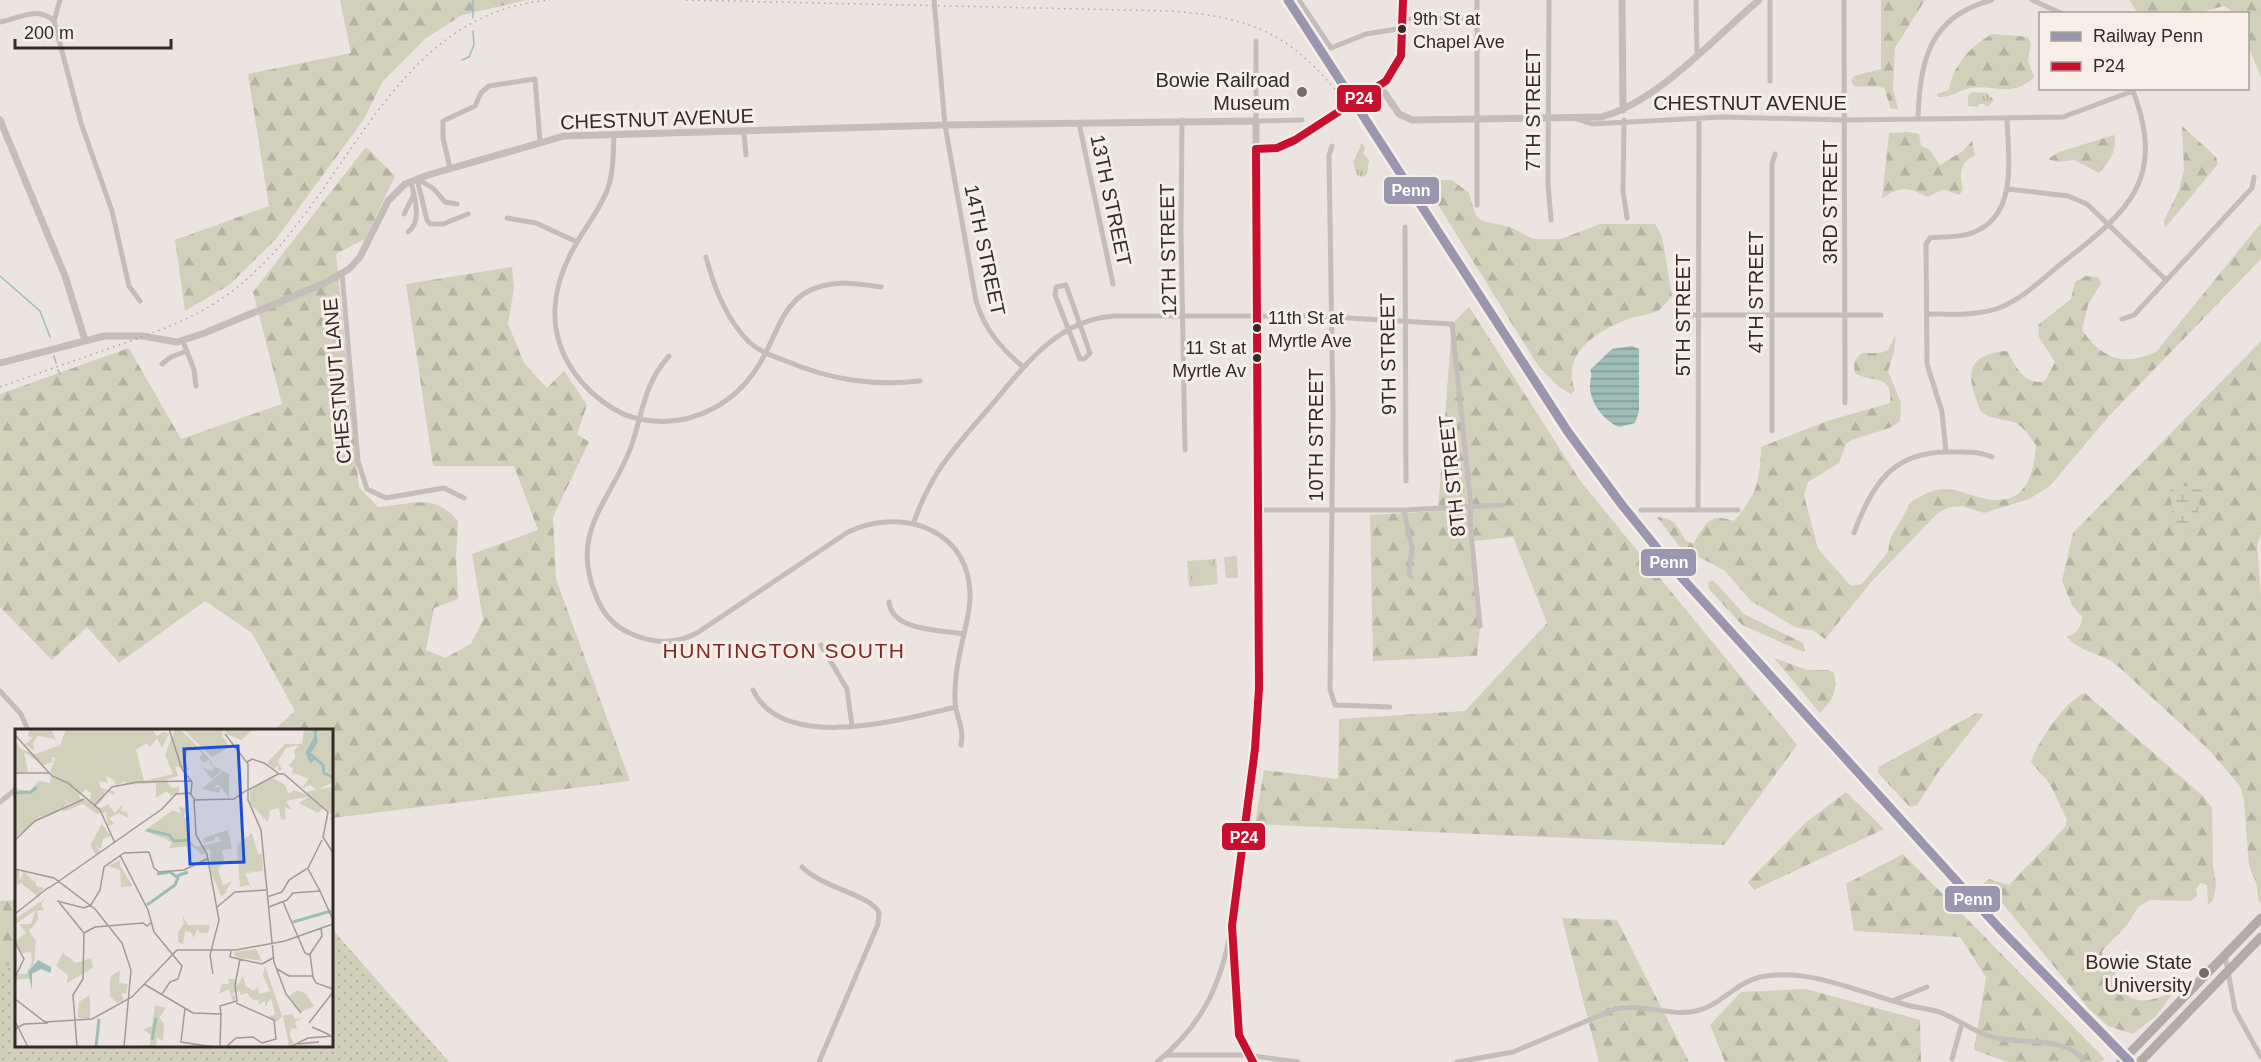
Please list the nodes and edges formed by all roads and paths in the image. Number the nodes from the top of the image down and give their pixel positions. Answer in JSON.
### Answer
{"nodes":[{"id":1,"x":60,"y":0,"type":"edge"},
{"id":2,"x":934,"y":0,"type":"edge"},
{"id":3,"x":1299,"y":0,"type":"edge"},
{"id":4,"x":1403,"y":0,"type":"edge"},
{"id":5,"x":1477,"y":0,"type":"edge"},
{"id":6,"x":1548,"y":0,"type":"edge"},
{"id":7,"x":1622,"y":0,"type":"edge"},
{"id":8,"x":1696,"y":0,"type":"edge"},
{"id":9,"x":1759,"y":0,"type":"edge"},
{"id":10,"x":1770,"y":0,"type":"edge"},
{"id":11,"x":1844,"y":0,"type":"edge"},
{"id":12,"x":1992,"y":0,"type":"edge"},
{"id":13,"x":2032,"y":0,"type":"edge"},
{"id":14,"x":2059,"y":12,"type":"edge"},
{"id":15,"x":1477,"y":18,"type":"junction"},
{"id":16,"x":54,"y":21,"type":"junction"},
{"id":17,"x":0,"y":22,"type":"edge"},
{"id":18,"x":1403,"y":23,"type":"junction"},
{"id":19,"x":1256,"y":41,"type":"dead end"},
{"id":20,"x":1697,"y":55,"type":"junction"},
{"id":21,"x":1770,"y":81,"type":"dead end"},
{"id":22,"x":1380,"y":86,"type":"junction"},
{"id":23,"x":2133,"y":90,"type":"edge"},
{"id":24,"x":1623,"y":110,"type":"junction"},
{"id":25,"x":1918,"y":118,"type":"junction"},
{"id":26,"x":2007,"y":118,"type":"junction"},
{"id":27,"x":1548,"y":119,"type":"junction"},
{"id":28,"x":1577,"y":119,"type":"junction"},
{"id":29,"x":1699,"y":119,"type":"junction"},
{"id":30,"x":0,"y":120,"type":"edge"},
{"id":31,"x":1182,"y":120,"type":"junction"},
{"id":32,"x":1302,"y":120,"type":"dead end"},
{"id":33,"x":1478,"y":120,"type":"junction"},
{"id":34,"x":1624,"y":120,"type":"junction"},
{"id":35,"x":1845,"y":120,"type":"junction"},
{"id":36,"x":1256,"y":121,"type":"junction"},
{"id":37,"x":1079,"y":123,"type":"junction"},
{"id":38,"x":945,"y":125,"type":"junction"},
{"id":39,"x":744,"y":132,"type":"junction"},
{"id":40,"x":614,"y":134,"type":"junction"},
{"id":41,"x":540,"y":142,"type":"junction"},
{"id":42,"x":1332,"y":146,"type":"dead end"},
{"id":43,"x":1256,"y":149,"type":"junction"},
{"id":44,"x":1774,"y":154,"type":"dead end"},
{"id":45,"x":746,"y":155,"type":"dead end"},
{"id":46,"x":450,"y":168,"type":"junction"},
{"id":47,"x":2254,"y":177,"type":"dead end"},
{"id":48,"x":414,"y":180,"type":"junction"},
{"id":49,"x":2008,"y":189,"type":"junction"},
{"id":50,"x":414,"y":194,"type":"junction"},
{"id":51,"x":457,"y":204,"type":"dead end"},
{"id":52,"x":1477,"y":205,"type":"dead end"},
{"id":53,"x":404,"y":214,"type":"dead end"},
{"id":54,"x":468,"y":214,"type":"dead end"},
{"id":55,"x":507,"y":218,"type":"dead end"},
{"id":56,"x":1627,"y":218,"type":"dead end"},
{"id":57,"x":1551,"y":220,"type":"dead end"},
{"id":58,"x":2109,"y":226,"type":"junction"},
{"id":59,"x":1405,"y":227,"type":"dead end"},
{"id":60,"x":408,"y":232,"type":"dead end"},
{"id":61,"x":1923,"y":234,"type":"dead end"},
{"id":62,"x":1928,"y":240,"type":"junction"},
{"id":63,"x":576,"y":242,"type":"junction"},
{"id":64,"x":706,"y":257,"type":"dead end"},
{"id":65,"x":342,"y":273,"type":"junction"},
{"id":66,"x":2166,"y":280,"type":"junction"},
{"id":67,"x":1113,"y":284,"type":"dead end"},
{"id":68,"x":881,"y":287,"type":"dead end"},
{"id":69,"x":140,"y":301,"type":"dead end"},
{"id":70,"x":1927,"y":314,"type":"junction"},
{"id":71,"x":1256,"y":315,"type":"junction"},
{"id":72,"x":1685,"y":315,"type":"dead end"},
{"id":73,"x":1770,"y":315,"type":"junction"},
{"id":74,"x":1846,"y":315,"type":"junction"},
{"id":75,"x":1881,"y":315,"type":"dead end"},
{"id":76,"x":1184,"y":316,"type":"junction"},
{"id":77,"x":1698,"y":316,"type":"junction"},
{"id":78,"x":1330,"y":317,"type":"junction"},
{"id":79,"x":2122,"y":319,"type":"dead end"},
{"id":80,"x":1404,"y":321,"type":"junction"},
{"id":81,"x":1080,"y":323,"type":"junction"},
{"id":82,"x":1067,"y":330,"type":"junction"},
{"id":83,"x":85,"y":340,"type":"junction"},
{"id":84,"x":183,"y":341,"type":"junction"},
{"id":85,"x":187,"y":351,"type":"junction"},
{"id":86,"x":766,"y":353,"type":"junction"},
{"id":87,"x":669,"y":356,"type":"dead end"},
{"id":88,"x":0,"y":363,"type":"edge"},
{"id":89,"x":162,"y":364,"type":"dead end"},
{"id":90,"x":1023,"y":367,"type":"junction"},
{"id":91,"x":920,"y":381,"type":"dead end"},
{"id":92,"x":196,"y":386,"type":"dead end"},
{"id":93,"x":1845,"y":403,"type":"dead end"},
{"id":94,"x":637,"y":418,"type":"junction"},
{"id":95,"x":1772,"y":431,"type":"dead end"},
{"id":96,"x":1185,"y":450,"type":"dead end"},
{"id":97,"x":1946,"y":452,"type":"junction"},
{"id":98,"x":1992,"y":457,"type":"dead end"},
{"id":99,"x":1406,"y":481,"type":"dead end"},
{"id":100,"x":464,"y":498,"type":"dead end"},
{"id":101,"x":1502,"y":505,"type":"dead end"},
{"id":102,"x":1471,"y":506,"type":"junction"},
{"id":103,"x":1258,"y":510,"type":"junction"},
{"id":104,"x":1404,"y":510,"type":"junction"},
{"id":105,"x":1641,"y":510,"type":"dead end"},
{"id":106,"x":1698,"y":510,"type":"junction"},
{"id":107,"x":1738,"y":510,"type":"dead end"},
{"id":108,"x":1330,"y":511,"type":"junction"},
{"id":109,"x":915,"y":522,"type":"junction"},
{"id":110,"x":1854,"y":533,"type":"dead end"},
{"id":111,"x":1412,"y":578,"type":"dead end"},
{"id":112,"x":889,"y":602,"type":"dead end"},
{"id":113,"x":1480,"y":626,"type":"dead end"},
{"id":114,"x":963,"y":634,"type":"junction"},
{"id":115,"x":821,"y":645,"type":"dead end"},
{"id":116,"x":753,"y":690,"type":"dead end"},
{"id":117,"x":0,"y":691,"type":"edge"},
{"id":118,"x":956,"y":707,"type":"junction"},
{"id":119,"x":1389,"y":707,"type":"dead end"},
{"id":120,"x":852,"y":726,"type":"junction"},
{"id":121,"x":28,"y":729,"type":"edge"},
{"id":122,"x":961,"y":745,"type":"dead end"},
{"id":123,"x":15,"y":790,"type":"edge"},
{"id":124,"x":0,"y":802,"type":"edge"},
{"id":125,"x":802,"y":867,"type":"dead end"},
{"id":126,"x":2261,"y":918,"type":"edge"},
{"id":127,"x":1232,"y":926,"type":"junction"},
{"id":128,"x":2261,"y":936,"type":"edge"},
{"id":129,"x":2225,"y":955,"type":"junction"},
{"id":130,"x":2227,"y":971,"type":"junction"},
{"id":131,"x":1927,"y":987,"type":"dead end"},
{"id":132,"x":1892,"y":1001,"type":"junction"},
{"id":133,"x":1962,"y":1023,"type":"junction"},
{"id":134,"x":1166,"y":1054,"type":"junction"},
{"id":135,"x":1247,"y":1054,"type":"junction"},
{"id":136,"x":2261,"y":1057,"type":"edge"},
{"id":137,"x":1952,"y":1059,"type":"dead end"},
{"id":138,"x":819,"y":1062,"type":"edge"},
{"id":139,"x":1157,"y":1062,"type":"edge"},
{"id":140,"x":1253,"y":1062,"type":"edge"},
{"id":141,"x":1298,"y":1062,"type":"edge"},
{"id":142,"x":1457,"y":1062,"type":"edge"},
{"id":143,"x":2082,"y":1062,"type":"edge"},
{"id":144,"x":2121,"y":1062,"type":"edge"},
{"id":145,"x":2140,"y":1062,"type":"edge"}],
"edges":[{"from":1,"to":16,"type":"street"},
{"from":2,"to":38,"type":"street","name":"14TH STREET"},
{"from":3,"to":18,"type":"street"},
{"from":4,"to":18,"type":"main road"},
{"from":5,"to":15,"type":"street"},
{"from":6,"to":27,"type":"street","name":"7TH STREET"},
{"from":7,"to":24,"type":"street"},
{"from":8,"to":20,"type":"street"},
{"from":9,"to":20,"type":"street"},
{"from":10,"to":21,"type":"street"},
{"from":11,"to":35,"type":"street","name":"3RD STREET"},
{"from":12,"to":25,"type":"street"},
{"from":13,"to":14,"type":"street"},
{"from":15,"to":18,"type":"street"},
{"from":15,"to":33,"type":"street"},
{"from":16,"to":17,"type":"street"},
{"from":16,"to":69,"type":"street"},
{"from":18,"to":22,"type":"main road"},
{"from":19,"to":36,"type":"street"},
{"from":20,"to":24,"type":"street"},
{"from":22,"to":33,"type":"street","name":"CHESTNUT AVENUE"},
{"from":22,"to":43,"type":"main road","bridge":true},
{"from":23,"to":26,"type":"street","name":"CHESTNUT AVENUE"},
{"from":23,"to":58,"type":"street"},
{"from":24,"to":28,"type":"street"},
{"from":25,"to":26,"type":"street","name":"CHESTNUT AVENUE"},
{"from":25,"to":35,"type":"street","name":"CHESTNUT AVENUE"},
{"from":26,"to":49,"type":"street"},
{"from":27,"to":28,"type":"street","name":"CHESTNUT AVENUE"},
{"from":27,"to":33,"type":"street","name":"CHESTNUT AVENUE"},
{"from":27,"to":57,"type":"street","name":"7TH STREET"},
{"from":28,"to":34,"type":"street","name":"CHESTNUT AVENUE"},
{"from":29,"to":34,"type":"street","name":"CHESTNUT AVENUE"},
{"from":29,"to":35,"type":"street","name":"CHESTNUT AVENUE"},
{"from":29,"to":77,"type":"street","name":"5TH STREET"},
{"from":30,"to":83,"type":"street"},
{"from":31,"to":36,"type":"street","name":"CHESTNUT AVENUE"},
{"from":31,"to":37,"type":"street","name":"CHESTNUT AVENUE"},
{"from":31,"to":76,"type":"street","name":"12TH STREET"},
{"from":32,"to":36,"type":"street","name":"CHESTNUT AVENUE"},
{"from":33,"to":52,"type":"street"},
{"from":34,"to":56,"type":"street"},
{"from":35,"to":74,"type":"street","name":"3RD STREET"},
{"from":36,"to":43,"type":"street"},
{"from":37,"to":38,"type":"street","name":"CHESTNUT AVENUE"},
{"from":37,"to":67,"type":"street","name":"13TH STREET"},
{"from":38,"to":39,"type":"street","name":"CHESTNUT AVENUE"},
{"from":38,"to":90,"type":"street","name":"14TH STREET"},
{"from":39,"to":40,"type":"street","name":"CHESTNUT AVENUE"},
{"from":39,"to":45,"type":"street"},
{"from":40,"to":41,"type":"street","name":"CHESTNUT AVENUE"},
{"from":40,"to":63,"type":"street"},
{"from":41,"to":46,"type":"street","name":"CHESTNUT AVENUE"},
{"from":41,"to":46,"type":"street"},
{"from":42,"to":78,"type":"street","name":"10TH STREET"},
{"from":43,"to":71,"type":"main road"},
{"from":44,"to":73,"type":"street","name":"4TH STREET"},
{"from":46,"to":48,"type":"street","name":"CHESTNUT AVENUE"},
{"from":47,"to":66,"type":"street"},
{"from":48,"to":50,"type":"street"},
{"from":48,"to":51,"type":"street"},
{"from":48,"to":54,"type":"street"},
{"from":48,"to":65,"type":"street","name":"CHESTNUT AVENUE"},
{"from":49,"to":58,"type":"street"},
{"from":49,"to":62,"type":"street"},
{"from":50,"to":53,"type":"street"},
{"from":50,"to":60,"type":"street"},
{"from":55,"to":63,"type":"street"},
{"from":58,"to":66,"type":"street"},
{"from":58,"to":70,"type":"street"},
{"from":59,"to":80,"type":"street","name":"9TH STREET"},
{"from":61,"to":62,"type":"street"},
{"from":62,"to":70,"type":"street"},
{"from":63,"to":94,"type":"street"},
{"from":64,"to":86,"type":"street"},
{"from":65,"to":84,"type":"street","name":"CHESTNUT AVENUE"},
{"from":65,"to":100,"type":"street","name":"CHESTNUT LANE"},
{"from":66,"to":79,"type":"street"},
{"from":68,"to":86,"type":"street"},
{"from":70,"to":97,"type":"street"},
{"from":71,"to":76,"type":"street"},
{"from":71,"to":78,"type":"street"},
{"from":71,"to":103,"type":"main road"},
{"from":72,"to":77,"type":"street"},
{"from":73,"to":74,"type":"street"},
{"from":73,"to":77,"type":"street"},
{"from":73,"to":95,"type":"street","name":"4TH STREET"},
{"from":74,"to":75,"type":"street"},
{"from":74,"to":93,"type":"street","name":"3RD STREET"},
{"from":76,"to":81,"type":"street"},
{"from":76,"to":96,"type":"street","name":"12TH STREET"},
{"from":77,"to":106,"type":"street","name":"5TH STREET"},
{"from":78,"to":80,"type":"street"},
{"from":78,"to":108,"type":"street","name":"10TH STREET"},
{"from":80,"to":99,"type":"street","name":"9TH STREET"},
{"from":80,"to":102,"type":"street","name":"8TH STREET"},
{"from":81,"to":82,"type":"street"},
{"from":81,"to":82,"type":"street"},
{"from":81,"to":82,"type":"street"},
{"from":82,"to":90,"type":"street"},
{"from":83,"to":84,"type":"street","name":"CHESTNUT AVENUE"},
{"from":83,"to":88,"type":"street","name":"CHESTNUT AVENUE"},
{"from":84,"to":85,"type":"street"},
{"from":85,"to":89,"type":"street"},
{"from":85,"to":92,"type":"street"},
{"from":86,"to":91,"type":"street"},
{"from":86,"to":94,"type":"street"},
{"from":87,"to":94,"type":"street"},
{"from":90,"to":109,"type":"street"},
{"from":94,"to":109,"type":"street"},
{"from":97,"to":98,"type":"street"},
{"from":97,"to":110,"type":"street"},
{"from":101,"to":102,"type":"street"},
{"from":102,"to":104,"type":"street"},
{"from":102,"to":113,"type":"street","name":"8TH STREET"},
{"from":103,"to":108,"type":"street"},
{"from":103,"to":127,"type":"main road"},
{"from":104,"to":108,"type":"street"},
{"from":104,"to":111,"type":"street"},
{"from":105,"to":106,"type":"street"},
{"from":106,"to":107,"type":"street"},
{"from":108,"to":119,"type":"street","name":"10TH STREET"},
{"from":109,"to":114,"type":"street"},
{"from":112,"to":114,"type":"street"},
{"from":114,"to":118,"type":"street"},
{"from":115,"to":120,"type":"street"},
{"from":116,"to":120,"type":"street"},
{"from":117,"to":121,"type":"street"},
{"from":118,"to":120,"type":"street"},
{"from":118,"to":122,"type":"street"},
{"from":123,"to":124,"type":"street"},
{"from":125,"to":138,"type":"street"},
{"from":126,"to":129,"type":"main road"},
{"from":127,"to":134,"type":"street"},
{"from":127,"to":135,"type":"main road"},
{"from":128,"to":130,"type":"main road"},
{"from":129,"to":130,"type":"street"},
{"from":129,"to":144,"type":"main road"},
{"from":130,"to":136,"type":"street"},
{"from":130,"to":145,"type":"main road"},
{"from":131,"to":132,"type":"street"},
{"from":132,"to":133,"type":"street"},
{"from":132,"to":142,"type":"street"},
{"from":133,"to":137,"type":"street"},
{"from":133,"to":143,"type":"street"},
{"from":134,"to":135,"type":"street"},
{"from":134,"to":139,"type":"street"},
{"from":135,"to":140,"type":"main road"},
{"from":135,"to":141,"type":"street"}]}
